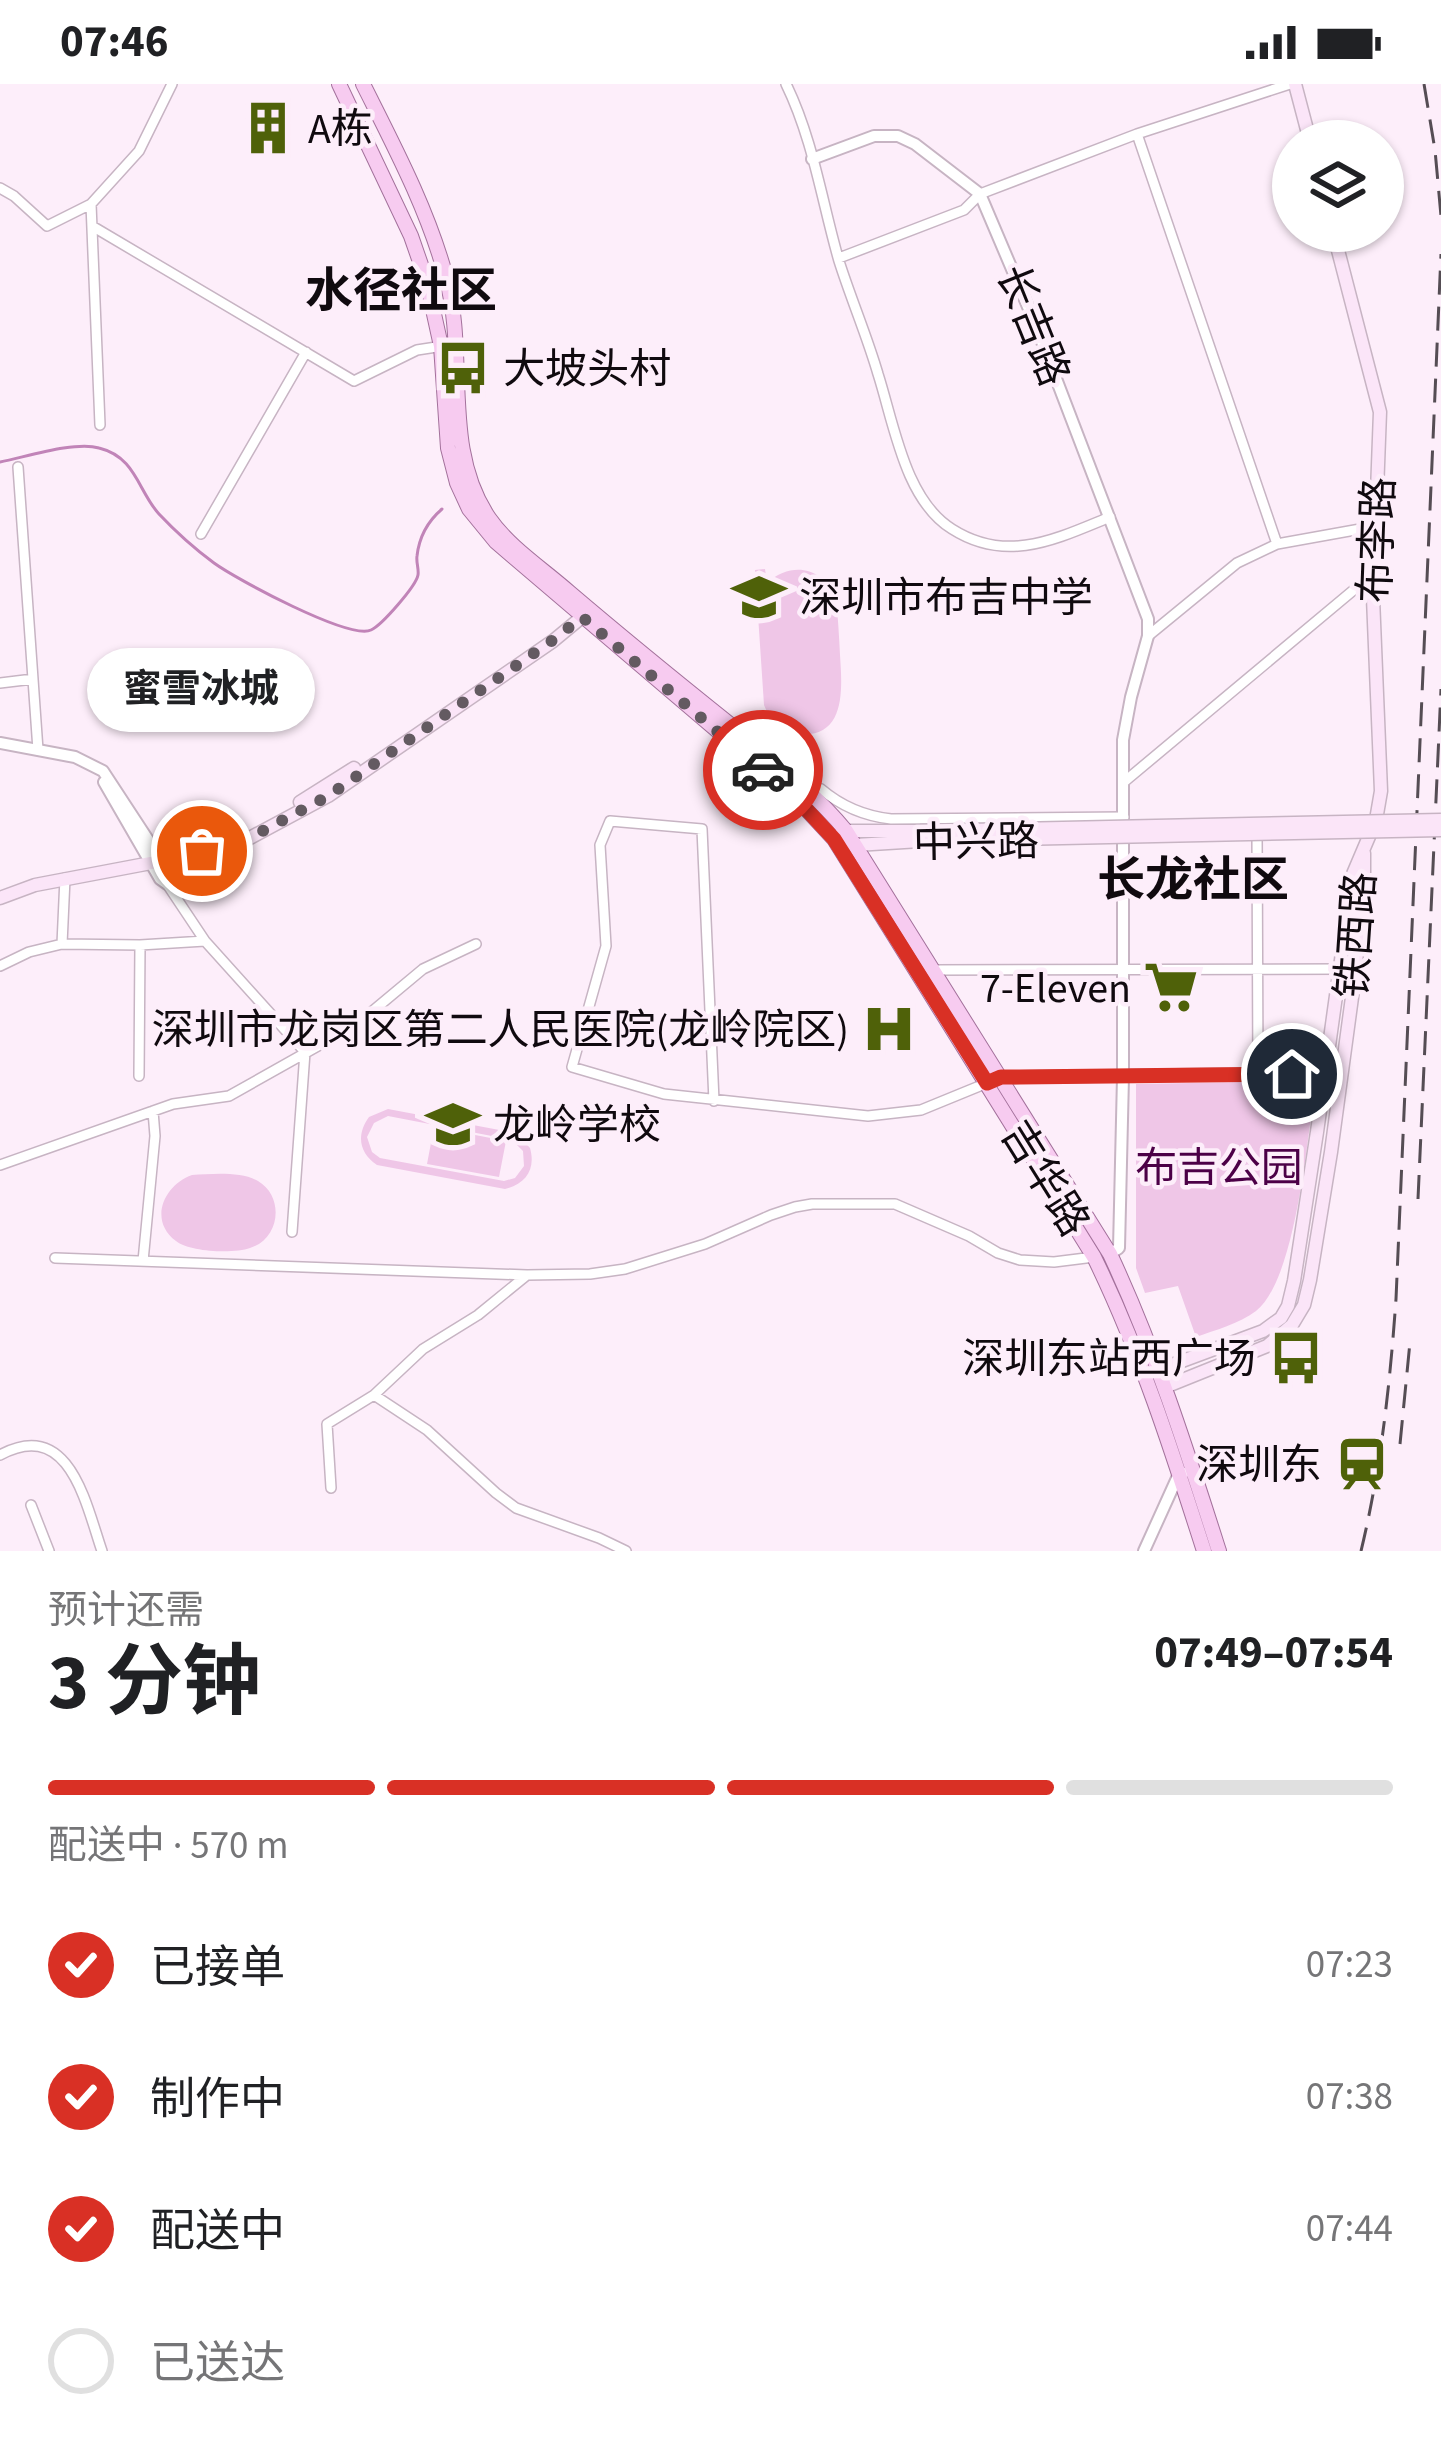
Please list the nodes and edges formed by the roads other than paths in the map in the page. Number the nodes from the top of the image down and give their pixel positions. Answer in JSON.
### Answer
{"nodes":[{"id":1,"x":172,"y":84,"type":"edge"},
{"id":2,"x":339,"y":84,"type":"edge"},
{"id":3,"x":364,"y":84,"type":"edge"},
{"id":4,"x":786,"y":84,"type":"edge"},
{"id":5,"x":1293,"y":84,"type":"edge"},
{"id":6,"x":1304,"y":120,"type":"edge"},
{"id":7,"x":1138,"y":134,"type":"junction"},
{"id":8,"x":812,"y":158,"type":"junction"},
{"id":9,"x":0,"y":188,"type":"edge"},
{"id":10,"x":980,"y":194,"type":"junction"},
{"id":11,"x":91,"y":204,"type":"junction"},
{"id":12,"x":92,"y":226,"type":"junction"},
{"id":13,"x":1338,"y":252,"type":"edge"},
{"id":14,"x":839,"y":259,"type":"junction"},
{"id":15,"x":448,"y":346,"type":"junction"},
{"id":16,"x":306,"y":352,"type":"junction"},
{"id":17,"x":100,"y":425,"type":"dead end"},
{"id":18,"x":18,"y":467,"type":"dead end"},
{"id":19,"x":1109,"y":517,"type":"junction"},
{"id":20,"x":1377,"y":526,"type":"junction"},
{"id":21,"x":201,"y":534,"type":"dead end"},
{"id":22,"x":1277,"y":544,"type":"junction"},
{"id":23,"x":1374,"y":573,"type":"junction"},
{"id":24,"x":582,"y":612,"type":"junction"},
{"id":25,"x":1148,"y":636,"type":"junction"},
{"id":26,"x":33,"y":680,"type":"junction"},
{"id":27,"x":0,"y":683,"type":"edge"},
{"id":28,"x":0,"y":746,"type":"edge"},
{"id":29,"x":38,"y":750,"type":"junction"},
{"id":30,"x":1124,"y":782,"type":"junction"},
{"id":31,"x":814,"y":796,"type":"junction"},
{"id":32,"x":1441,"y":820,"type":"edge"},
{"id":33,"x":1125,"y":826,"type":"junction"},
{"id":34,"x":1374,"y":827,"type":"junction"},
{"id":35,"x":1441,"y":830,"type":"edge"},
{"id":36,"x":1258,"y":832,"type":"junction"},
{"id":37,"x":920,"y":836,"type":"junction"},
{"id":38,"x":845,"y":838,"type":"junction"},
{"id":39,"x":1364,"y":851,"type":"junction"},
{"id":40,"x":154,"y":859,"type":"junction"},
{"id":41,"x":65,"y":878,"type":"junction"},
{"id":42,"x":167,"y":884,"type":"joint"},
{"id":43,"x":0,"y":895,"type":"edge"},
{"id":44,"x":205,"y":940,"type":"junction"},
{"id":45,"x":62,"y":944,"type":"junction"},
{"id":46,"x":476,"y":944,"type":"dead end"},
{"id":47,"x":140,"y":945,"type":"junction"},
{"id":48,"x":0,"y":966,"type":"edge"},
{"id":49,"x":1124,"y":969,"type":"junction"},
{"id":50,"x":1258,"y":969,"type":"junction"},
{"id":51,"x":1341,"y":969,"type":"junction"},
{"id":52,"x":934,"y":970,"type":"junction"},
{"id":53,"x":1346,"y":989,"type":"junction"},
{"id":54,"x":304,"y":1052,"type":"junction"},
{"id":55,"x":1326,"y":1073,"type":"junction"},
{"id":56,"x":1258,"y":1074,"type":"junction"},
{"id":57,"x":139,"y":1076,"type":"dead end"},
{"id":58,"x":1124,"y":1077,"type":"junction"},
{"id":59,"x":994,"y":1080,"type":"junction"},
{"id":60,"x":714,"y":1100,"type":"junction"},
{"id":61,"x":153,"y":1111,"type":"junction"},
{"id":62,"x":0,"y":1165,"type":"edge"},
{"id":63,"x":292,"y":1232,"type":"dead end"},
{"id":64,"x":1102,"y":1256,"type":"junction"},
{"id":65,"x":56,"y":1258,"type":"dead end"},
{"id":66,"x":142,"y":1261,"type":"junction"},
{"id":67,"x":527,"y":1275,"type":"junction"},
{"id":68,"x":1159,"y":1370,"type":"junction"},
{"id":69,"x":1165,"y":1388,"type":"junction"},
{"id":70,"x":374,"y":1395,"type":"junction"},
{"id":71,"x":0,"y":1455,"type":"edge"},
{"id":72,"x":1185,"y":1472,"type":"junction"},
{"id":73,"x":331,"y":1488,"type":"dead end"},
{"id":74,"x":31,"y":1505,"type":"dead end"},
{"id":75,"x":49,"y":1551,"type":"edge"},
{"id":76,"x":102,"y":1551,"type":"edge"},
{"id":77,"x":626,"y":1551,"type":"edge"},
{"id":78,"x":1144,"y":1551,"type":"edge"},
{"id":79,"x":1204,"y":1551,"type":"edge"},
{"id":80,"x":1220,"y":1551,"type":"edge"}],
"edges":[{"from":1,"to":11,"type":"street"},
{"from":2,"to":15,"type":"main road","name":"吉华路"},
{"from":3,"to":15,"type":"main road","name":"吉华路"},
{"from":4,"to":8,"type":"street"},
{"from":5,"to":6,"type":"main road"},
{"from":5,"to":7,"type":"street"},
{"from":7,"to":10,"type":"street"},
{"from":7,"to":22,"type":"street"},
{"from":8,"to":10,"type":"street","name":"长吉路"},
{"from":8,"to":14,"type":"street"},
{"from":9,"to":11,"type":"street"},
{"from":10,"to":14,"type":"street"},
{"from":10,"to":19,"type":"street","name":"长吉路"},
{"from":11,"to":12,"type":"street"},
{"from":12,"to":16,"type":"street"},
{"from":12,"to":17,"type":"street"},
{"from":13,"to":20,"type":"main road","name":"布李路"},
{"from":14,"to":19,"type":"street"},
{"from":15,"to":16,"type":"street"},
{"from":15,"to":24,"type":"main road","name":"吉华路"},
{"from":16,"to":21,"type":"street"},
{"from":18,"to":26,"type":"street"},
{"from":19,"to":25,"type":"street","name":"长吉路"},
{"from":20,"to":22,"type":"street"},
{"from":20,"to":23,"type":"main road","name":"布李路"},
{"from":22,"to":25,"type":"street"},
{"from":23,"to":30,"type":"street"},
{"from":23,"to":34,"type":"main road","name":"布李路"},
{"from":24,"to":31,"type":"main road","name":"吉华路"},
{"from":24,"to":38,"type":"main road","name":"吉华路"},
{"from":24,"to":40,"type":"main road"},
{"from":25,"to":30,"type":"street"},
{"from":26,"to":27,"type":"street"},
{"from":26,"to":29,"type":"street"},
{"from":28,"to":29,"type":"street"},
{"from":28,"to":40,"type":"street"},
{"from":29,"to":40,"type":"street"},
{"from":30,"to":33,"type":"street"},
{"from":31,"to":33,"type":"street"},
{"from":31,"to":38,"type":"main road","name":"吉华路"},
{"from":32,"to":37,"type":"main road","name":"中兴路","bridge":true},
{"from":33,"to":34,"type":"street"},
{"from":33,"to":36,"type":"street"},
{"from":33,"to":49,"type":"street"},
{"from":34,"to":36,"type":"street"},
{"from":34,"to":39,"type":"main road","name":"布李路"},
{"from":35,"to":37,"type":"main road","name":"中兴路","bridge":true},
{"from":36,"to":50,"type":"street"},
{"from":37,"to":38,"type":"main road","name":"中兴路"},
{"from":38,"to":52,"type":"main road","name":"吉华路"},
{"from":38,"to":59,"type":"main road","name":"吉华路"},
{"from":39,"to":51,"type":"main road","name":"铁西路"},
{"from":39,"to":53,"type":"main road","name":"铁西路"},
{"from":40,"to":41,"type":"main road"},
{"from":40,"to":42,"type":"street"},
{"from":40,"to":43,"type":"main road"},
{"from":41,"to":43,"type":"main road"},
{"from":41,"to":45,"type":"street"},
{"from":42,"to":44,"type":"street"},
{"from":44,"to":47,"type":"street"},
{"from":44,"to":54,"type":"street"},
{"from":45,"to":47,"type":"street"},
{"from":45,"to":48,"type":"street"},
{"from":46,"to":54,"type":"street"},
{"from":47,"to":57,"type":"street"},
{"from":49,"to":50,"type":"street"},
{"from":49,"to":52,"type":"street"},
{"from":49,"to":58,"type":"street"},
{"from":50,"to":51,"type":"street"},
{"from":50,"to":56,"type":"street"},
{"from":51,"to":53,"type":"main road","name":"铁西路"},
{"from":52,"to":59,"type":"main road","name":"吉华路"},
{"from":53,"to":55,"type":"main road","name":"铁西路"},
{"from":53,"to":69,"type":"main road","name":"铁西路"},
{"from":54,"to":61,"type":"street"},
{"from":54,"to":63,"type":"street"},
{"from":55,"to":56,"type":"street"},
{"from":55,"to":68,"type":"main road","name":"铁西路"},
{"from":56,"to":58,"type":"street"},
{"from":58,"to":59,"type":"street"},
{"from":58,"to":64,"type":"street"},
{"from":59,"to":60,"type":"street"},
{"from":59,"to":64,"type":"main road","name":"吉华路"},
{"from":60,"to":60,"type":"street"},
{"from":61,"to":62,"type":"street"},
{"from":61,"to":66,"type":"street"},
{"from":64,"to":67,"type":"street"},
{"from":64,"to":68,"type":"main road","name":"吉华路"},
{"from":64,"to":72,"type":"main road","name":"吉华路"},
{"from":65,"to":66,"type":"street"},
{"from":66,"to":67,"type":"street"},
{"from":67,"to":70,"type":"street"},
{"from":68,"to":69,"type":"main road","name":"吉华路"},
{"from":69,"to":72,"type":"main road","name":"吉华路"},
{"from":70,"to":73,"type":"street"},
{"from":70,"to":77,"type":"street"},
{"from":71,"to":76,"type":"street"},
{"from":72,"to":78,"type":"street"},
{"from":72,"to":79,"type":"main road","name":"吉华路"},
{"from":72,"to":80,"type":"main road","name":"吉华路"},
{"from":74,"to":75,"type":"street"}]}
